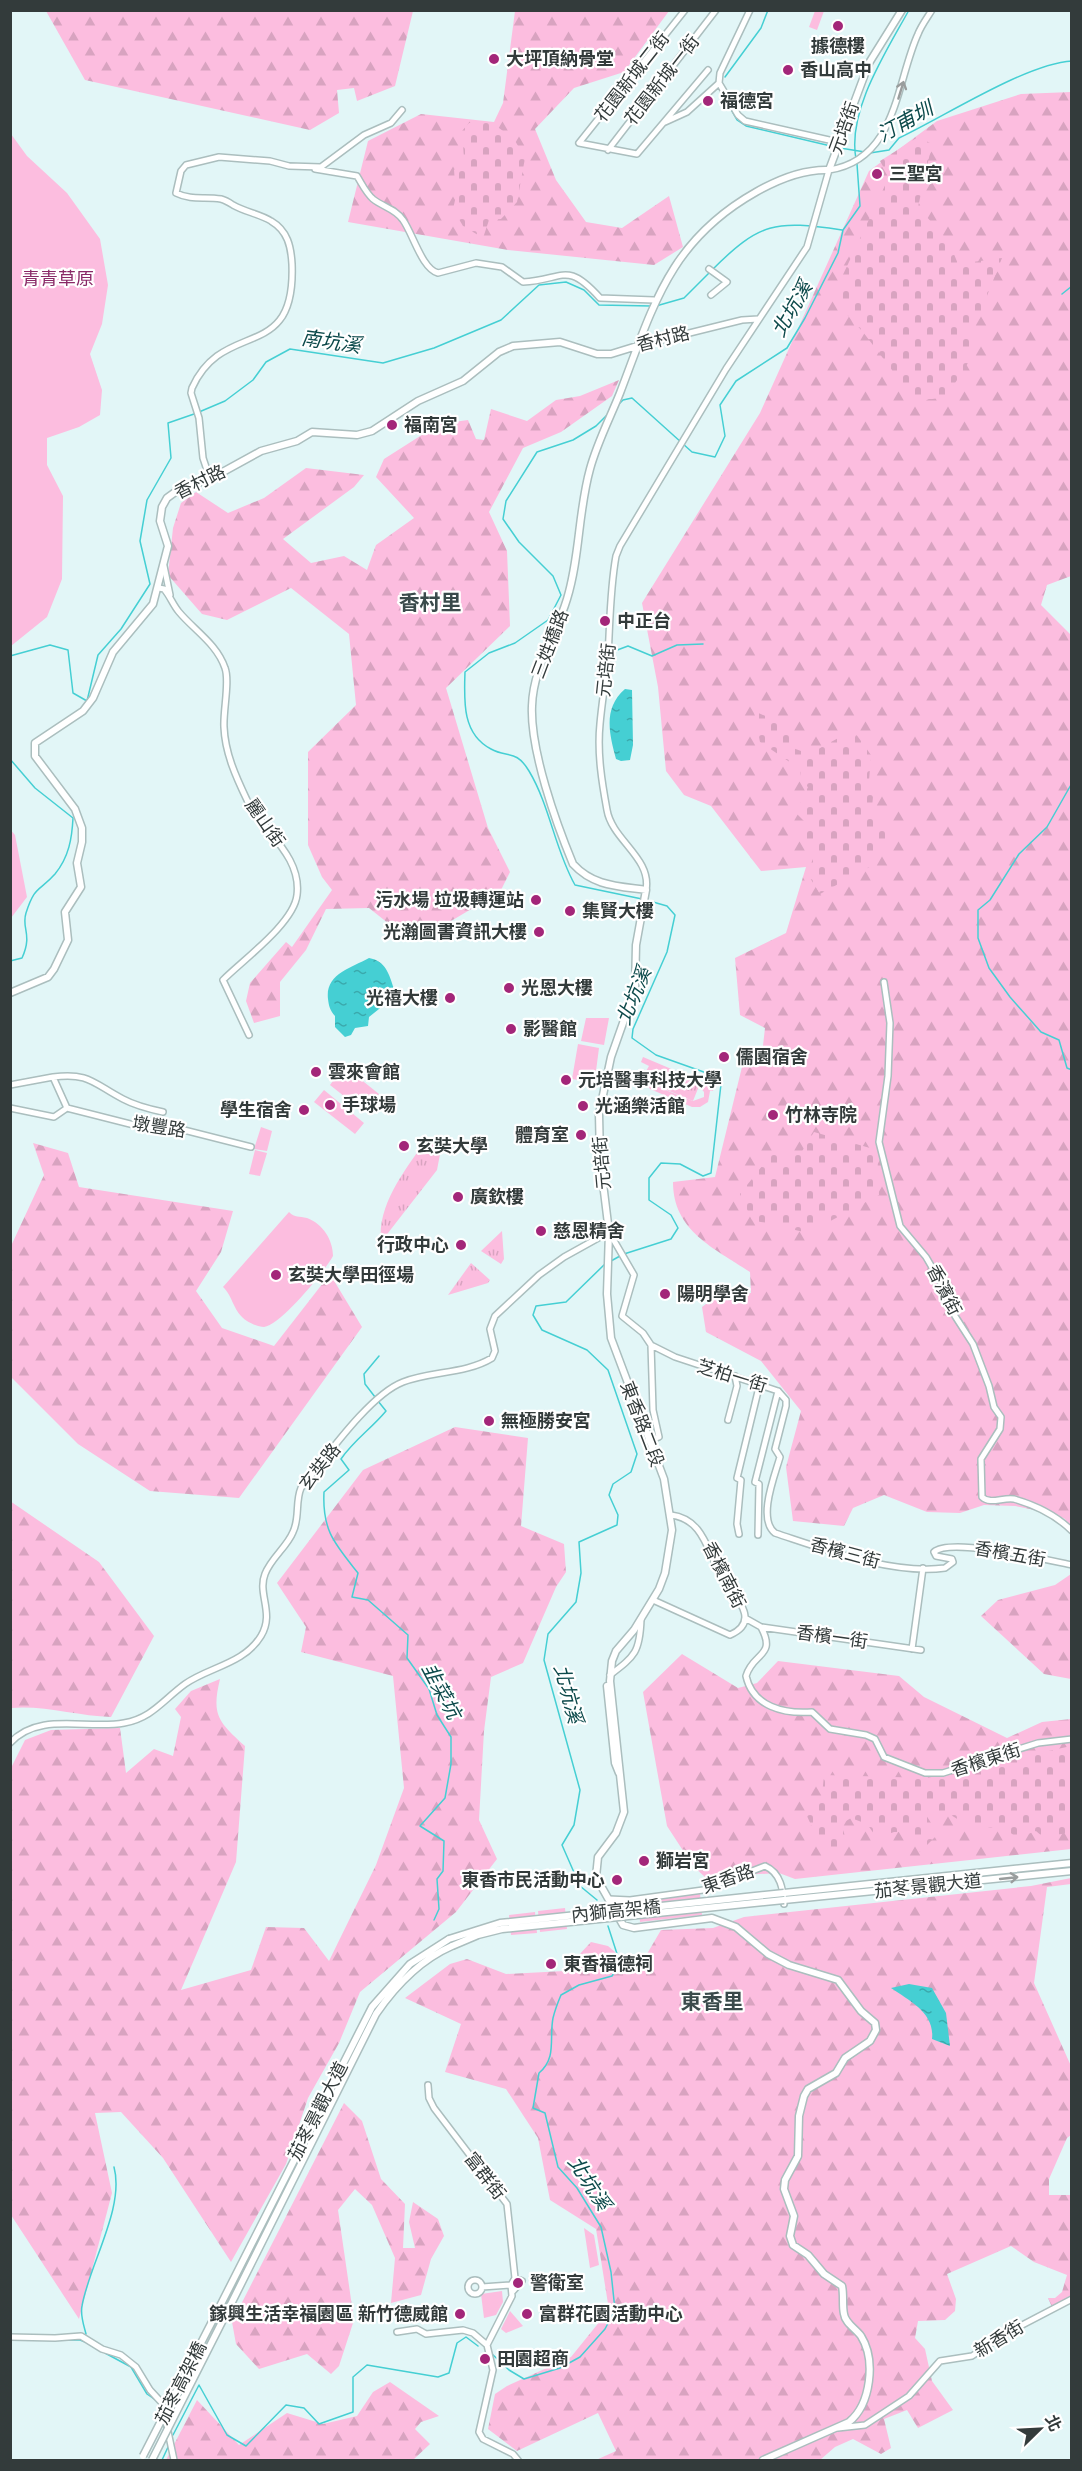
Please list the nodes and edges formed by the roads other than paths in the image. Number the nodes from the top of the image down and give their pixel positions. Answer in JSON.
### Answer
{"nodes":[{"id":1,"x":685,"y":10,"type":"edge"},
{"id":2,"x":717,"y":10,"type":"edge"},
{"id":3,"x":750,"y":10,"type":"edge"},
{"id":4,"x":902,"y":10,"type":"edge"},
{"id":5,"x":932,"y":10,"type":"edge"},
{"id":6,"x":708,"y":70,"type":"dead end"},
{"id":7,"x":719,"y":83,"type":"junction"},
{"id":8,"x":402,"y":110,"type":"dead end"},
{"id":9,"x":661,"y":124,"type":"junction"},
{"id":10,"x":838,"y":142,"type":"junction"},
{"id":11,"x":608,"y":150,"type":"junction"},
{"id":12,"x":332,"y":159,"type":"junction"},
{"id":13,"x":313,"y":168,"type":"junction"},
{"id":14,"x":829,"y":170,"type":"junction"},
{"id":15,"x":331,"y":172,"type":"junction"},
{"id":16,"x":709,"y":269,"type":"dead end"},
{"id":17,"x":711,"y":295,"type":"dead end"},
{"id":18,"x":654,"y":300,"type":"junction"},
{"id":19,"x":758,"y":319,"type":"junction"},
{"id":20,"x":637,"y":346,"type":"junction"},
{"id":21,"x":210,"y":479,"type":"junction"},
{"id":22,"x":164,"y":566,"type":"junction"},
{"id":23,"x":159,"y":588,"type":"junction"},
{"id":24,"x":170,"y":596,"type":"junction"},
{"id":25,"x":645,"y":893,"type":"junction"},
{"id":26,"x":884,"y":982,"type":"dead end"},
{"id":27,"x":10,"y":993,"type":"edge"},
{"id":28,"x":249,"y":1035,"type":"dead end"},
{"id":29,"x":53,"y":1077,"type":"junction"},
{"id":30,"x":10,"y":1085,"type":"edge"},
{"id":31,"x":10,"y":1108,"type":"edge"},
{"id":32,"x":67,"y":1108,"type":"junction"},
{"id":33,"x":164,"y":1112,"type":"dead end"},
{"id":34,"x":251,"y":1147,"type":"dead end"},
{"id":35,"x":609,"y":1232,"type":"junction"},
{"id":36,"x":651,"y":1345,"type":"junction"},
{"id":37,"x":735,"y":1376,"type":"junction"},
{"id":38,"x":760,"y":1383,"type":"junction"},
{"id":39,"x":778,"y":1391,"type":"junction"},
{"id":40,"x":729,"y":1420,"type":"dead end"},
{"id":41,"x":648,"y":1441,"type":"junction"},
{"id":42,"x":741,"y":1480,"type":"junction"},
{"id":43,"x":757,"y":1483,"type":"junction"},
{"id":44,"x":770,"y":1487,"type":"junction"},
{"id":45,"x":670,"y":1515,"type":"junction"},
{"id":46,"x":770,"y":1529,"type":"joint"},
{"id":47,"x":1071,"y":1531,"type":"edge"},
{"id":48,"x":739,"y":1534,"type":"dead end"},
{"id":49,"x":758,"y":1535,"type":"dead end"},
{"id":50,"x":1071,"y":1564,"type":"edge"},
{"id":51,"x":923,"y":1568,"type":"junction"},
{"id":52,"x":653,"y":1600,"type":"junction"},
{"id":53,"x":745,"y":1618,"type":"junction"},
{"id":54,"x":641,"y":1619,"type":"junction"},
{"id":55,"x":762,"y":1627,"type":"junction"},
{"id":56,"x":912,"y":1649,"type":"junction"},
{"id":57,"x":921,"y":1650,"type":"dead end"},
{"id":58,"x":610,"y":1675,"type":"junction"},
{"id":59,"x":1071,"y":1739,"type":"edge"},
{"id":60,"x":10,"y":1743,"type":"edge"},
{"id":61,"x":620,"y":1776,"type":"junction"},
{"id":62,"x":1071,"y":1863,"type":"edge"},
{"id":63,"x":1071,"y":1871,"type":"edge"},
{"id":64,"x":609,"y":1899,"type":"junction"},
{"id":65,"x":784,"y":1899,"type":"junction"},
{"id":66,"x":630,"y":1900,"type":"junction"},
{"id":67,"x":615,"y":1914,"type":"junction"},
{"id":68,"x":450,"y":1943,"type":"junction"},
{"id":69,"x":428,"y":2085,"type":"dead end"},
{"id":70,"x":515,"y":2278,"type":"junction"},
{"id":71,"x":482,"y":2287,"type":"dead end"},
{"id":72,"x":512,"y":2288,"type":"junction"},
{"id":73,"x":1071,"y":2299,"type":"edge"},
{"id":74,"x":219,"y":2308,"type":"joint"},
{"id":75,"x":227,"y":2312,"type":"joint"},
{"id":76,"x":397,"y":2332,"type":"dead end"},
{"id":77,"x":10,"y":2337,"type":"edge"},
{"id":78,"x":487,"y":2345,"type":"junction"},
{"id":79,"x":838,"y":2428,"type":"junction"},
{"id":80,"x":141,"y":2458,"type":"edge"},
{"id":81,"x":152,"y":2460,"type":"edge"},
{"id":82,"x":174,"y":2460,"type":"edge"},
{"id":83,"x":518,"y":2460,"type":"edge"},
{"id":84,"x":763,"y":2460,"type":"edge"}],
"edges":[{"from":1,"to":11,"type":"street","name":"花園新城二街"},
{"from":2,"to":11,"type":"street","name":"花園新城一街"},
{"from":3,"to":7,"type":"street"},
{"from":4,"to":10,"type":"street","name":"元培街"},
{"from":14,"to":5,"type":"street","one_way":true},
{"from":6,"to":9,"type":"street"},
{"from":7,"to":9,"type":"street"},
{"from":7,"to":10,"type":"street"},
{"from":8,"to":12,"type":"street"},
{"from":9,"to":11,"type":"street"},
{"from":10,"to":14,"type":"street","name":"元培街"},
{"from":12,"to":13,"type":"street"},
{"from":12,"to":15,"type":"street"},
{"from":13,"to":15,"type":"street"},
{"from":13,"to":21,"type":"street"},
{"from":14,"to":18,"type":"street"},
{"from":14,"to":19,"type":"street","name":"元培街"},
{"from":15,"to":18,"type":"street"},
{"from":16,"to":17,"type":"street"},
{"from":18,"to":20,"type":"street"},
{"from":19,"to":20,"type":"street","name":"香村路"},
{"from":19,"to":25,"type":"street","name":"元培街"},
{"from":20,"to":21,"type":"street","name":"香村路"},
{"from":20,"to":25,"type":"street","name":"三姓橋路"},
{"from":21,"to":22,"type":"street","name":"香村路"},
{"from":22,"to":23,"type":"street","name":"香村路"},
{"from":22,"to":24,"type":"street","name":"麗山街"},
{"from":23,"to":24,"type":"street","name":"麗山街"},
{"from":23,"to":27,"type":"street","name":"香村路"},
{"from":24,"to":28,"type":"street","name":"麗山街"},
{"from":25,"to":35,"type":"street","name":"元培街"},
{"from":26,"to":47,"type":"street","name":"香濱街"},
{"from":29,"to":30,"type":"street","name":"墩豐路"},
{"from":29,"to":32,"type":"street"},
{"from":29,"to":33,"type":"street","name":"墩豐路"},
{"from":31,"to":32,"type":"street","name":"墩豐路"},
{"from":32,"to":34,"type":"street","name":"墩豐路"},
{"from":35,"to":36,"type":"street","name":"元培街"},
{"from":35,"to":41,"type":"street","name":"東香路二段"},
{"from":35,"to":60,"type":"street","name":"玄奘路"},
{"from":36,"to":37,"type":"street","name":"芝柏一街"},
{"from":36,"to":41,"type":"street"},
{"from":37,"to":38,"type":"street","name":"芝柏一街"},
{"from":37,"to":40,"type":"street"},
{"from":38,"to":39,"type":"street","name":"芝柏一街"},
{"from":38,"to":42,"type":"street"},
{"from":39,"to":43,"type":"street"},
{"from":39,"to":44,"type":"street","name":"芝柏一街"},
{"from":41,"to":45,"type":"street","name":"東香路二段"},
{"from":42,"to":43,"type":"street"},
{"from":42,"to":48,"type":"street"},
{"from":43,"to":44,"type":"street"},
{"from":43,"to":49,"type":"street"},
{"from":44,"to":46,"type":"street","name":"芝柏一街"},
{"from":45,"to":52,"type":"street","name":"東香路二段"},
{"from":45,"to":53,"type":"street","name":"香檳南街"},
{"from":46,"to":51,"type":"street","name":"香檳三街"},
{"from":50,"to":51,"type":"street","name":"香檳五街"},
{"from":51,"to":56,"type":"street"},
{"from":52,"to":53,"type":"street","name":"香檳南街"},
{"from":52,"to":54,"type":"street"},
{"from":53,"to":55,"type":"street","name":"香檳一街"},
{"from":54,"to":58,"type":"street"},
{"from":54,"to":58,"type":"street"},
{"from":54,"to":61,"type":"street"},
{"from":55,"to":56,"type":"street","name":"香檳一街"},
{"from":55,"to":59,"type":"street","name":"香檳東街"},
{"from":56,"to":57,"type":"street","name":"香檳一街"},
{"from":58,"to":61,"type":"street"},
{"from":61,"to":64,"type":"street"},
{"from":62,"to":65,"type":"street","name":"茄苳景觀大道"},
{"from":65,"to":63,"type":"street","name":"茄苳景觀大道","one_way":true},
{"from":64,"to":66,"type":"street","name":"東香路"},
{"from":64,"to":67,"type":"street"},
{"from":65,"to":66,"type":"street","name":"東香路"},
{"from":65,"to":68,"type":"street","name":"內獅高架橋","bridge":true},
{"from":66,"to":67,"type":"street"},
{"from":67,"to":79,"type":"street"},
{"from":68,"to":74,"type":"street","name":"茄苳景觀大道"},
{"from":68,"to":75,"type":"street","name":"茄苳景觀大道"},
{"from":69,"to":70,"type":"street","name":"富群街"},
{"from":70,"to":72,"type":"street"},
{"from":70,"to":72,"type":"street"},
{"from":71,"to":72,"type":"street"},
{"from":72,"to":78,"type":"street"},
{"from":73,"to":79,"type":"street","name":"新香街"},
{"from":74,"to":80,"type":"street","name":"茄苳高架橋","bridge":true},
{"from":75,"to":81,"type":"street","name":"茄苳高架橋","bridge":true},
{"from":76,"to":78,"type":"street"},
{"from":77,"to":82,"type":"street"},
{"from":78,"to":83,"type":"street"},
{"from":79,"to":84,"type":"street"}]}
